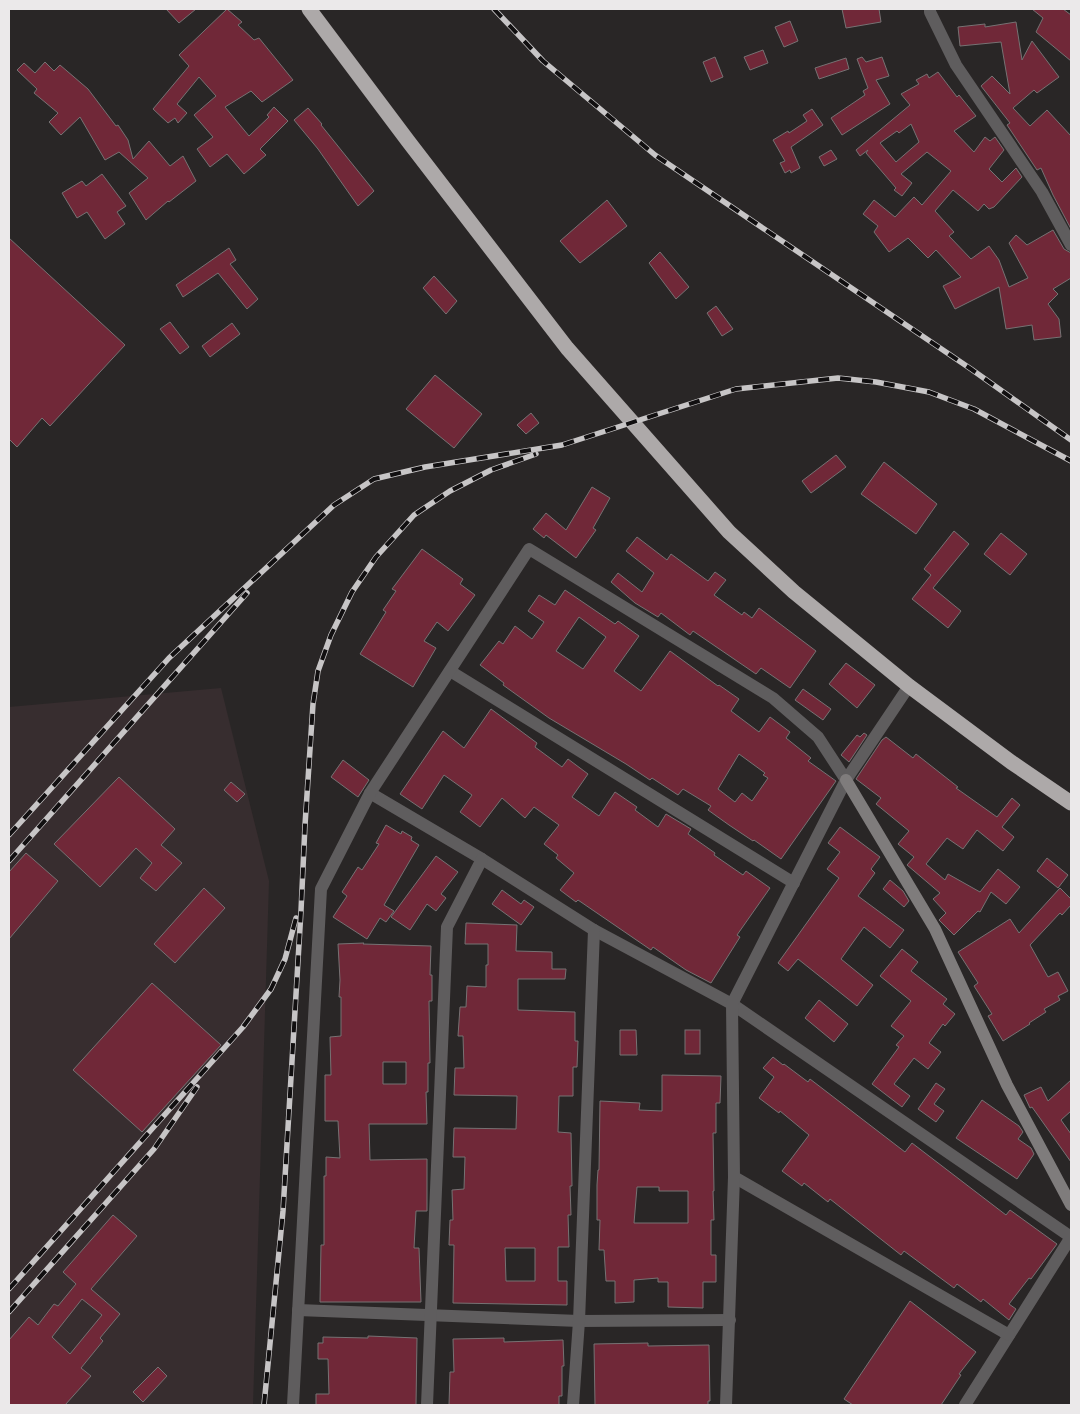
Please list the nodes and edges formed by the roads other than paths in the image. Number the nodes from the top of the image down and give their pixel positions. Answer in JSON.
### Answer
{"nodes":[{"id":1,"x":309,"y":9,"type":"edge"},
{"id":2,"x":930,"y":9,"type":"edge"},
{"id":3,"x":1071,"y":245,"type":"edge"},
{"id":4,"x":450,"y":671,"type":"junction"},
{"id":5,"x":908,"y":686,"type":"junction"},
{"id":6,"x":846,"y":780,"type":"junction"},
{"id":7,"x":370,"y":793,"type":"junction"},
{"id":8,"x":1071,"y":803,"type":"edge"},
{"id":9,"x":482,"y":859,"type":"junction"},
{"id":10,"x":794,"y":883,"type":"junction"},
{"id":11,"x":594,"y":930,"type":"junction"},
{"id":12,"x":732,"y":1004,"type":"junction"},
{"id":13,"x":734,"y":1177,"type":"junction"},
{"id":14,"x":1071,"y":1205,"type":"edge"},
{"id":15,"x":298,"y":1310,"type":"junction"},
{"id":16,"x":431,"y":1314,"type":"junction"},
{"id":17,"x":730,"y":1320,"type":"junction"},
{"id":18,"x":579,"y":1321,"type":"junction"},
{"id":19,"x":1009,"y":1335,"type":"junction"},
{"id":20,"x":293,"y":1405,"type":"edge"},
{"id":21,"x":427,"y":1405,"type":"edge"},
{"id":22,"x":573,"y":1405,"type":"edge"},
{"id":23,"x":726,"y":1405,"type":"edge"},
{"id":24,"x":965,"y":1405,"type":"edge"}],
"edges":[{"from":1,"to":5,"type":"highway"},
{"from":2,"to":3,"type":"street"},
{"from":4,"to":6,"type":"street"},
{"from":4,"to":7,"type":"street"},
{"from":4,"to":10,"type":"street"},
{"from":5,"to":6,"type":"street"},
{"from":5,"to":8,"type":"highway"},
{"from":6,"to":10,"type":"street"},
{"from":6,"to":14,"type":"street"},
{"from":7,"to":9,"type":"street"},
{"from":7,"to":15,"type":"street"},
{"from":9,"to":11,"type":"street"},
{"from":9,"to":16,"type":"street"},
{"from":10,"to":12,"type":"street"},
{"from":11,"to":12,"type":"street"},
{"from":11,"to":18,"type":"street"},
{"from":12,"to":13,"type":"street"},
{"from":12,"to":19,"type":"street"},
{"from":13,"to":17,"type":"street"},
{"from":13,"to":19,"type":"street"},
{"from":15,"to":16,"type":"street"},
{"from":15,"to":20,"type":"street"},
{"from":16,"to":18,"type":"street"},
{"from":16,"to":21,"type":"street"},
{"from":17,"to":18,"type":"street"},
{"from":17,"to":23,"type":"street"},
{"from":18,"to":22,"type":"street"},
{"from":19,"to":24,"type":"street"}]}
